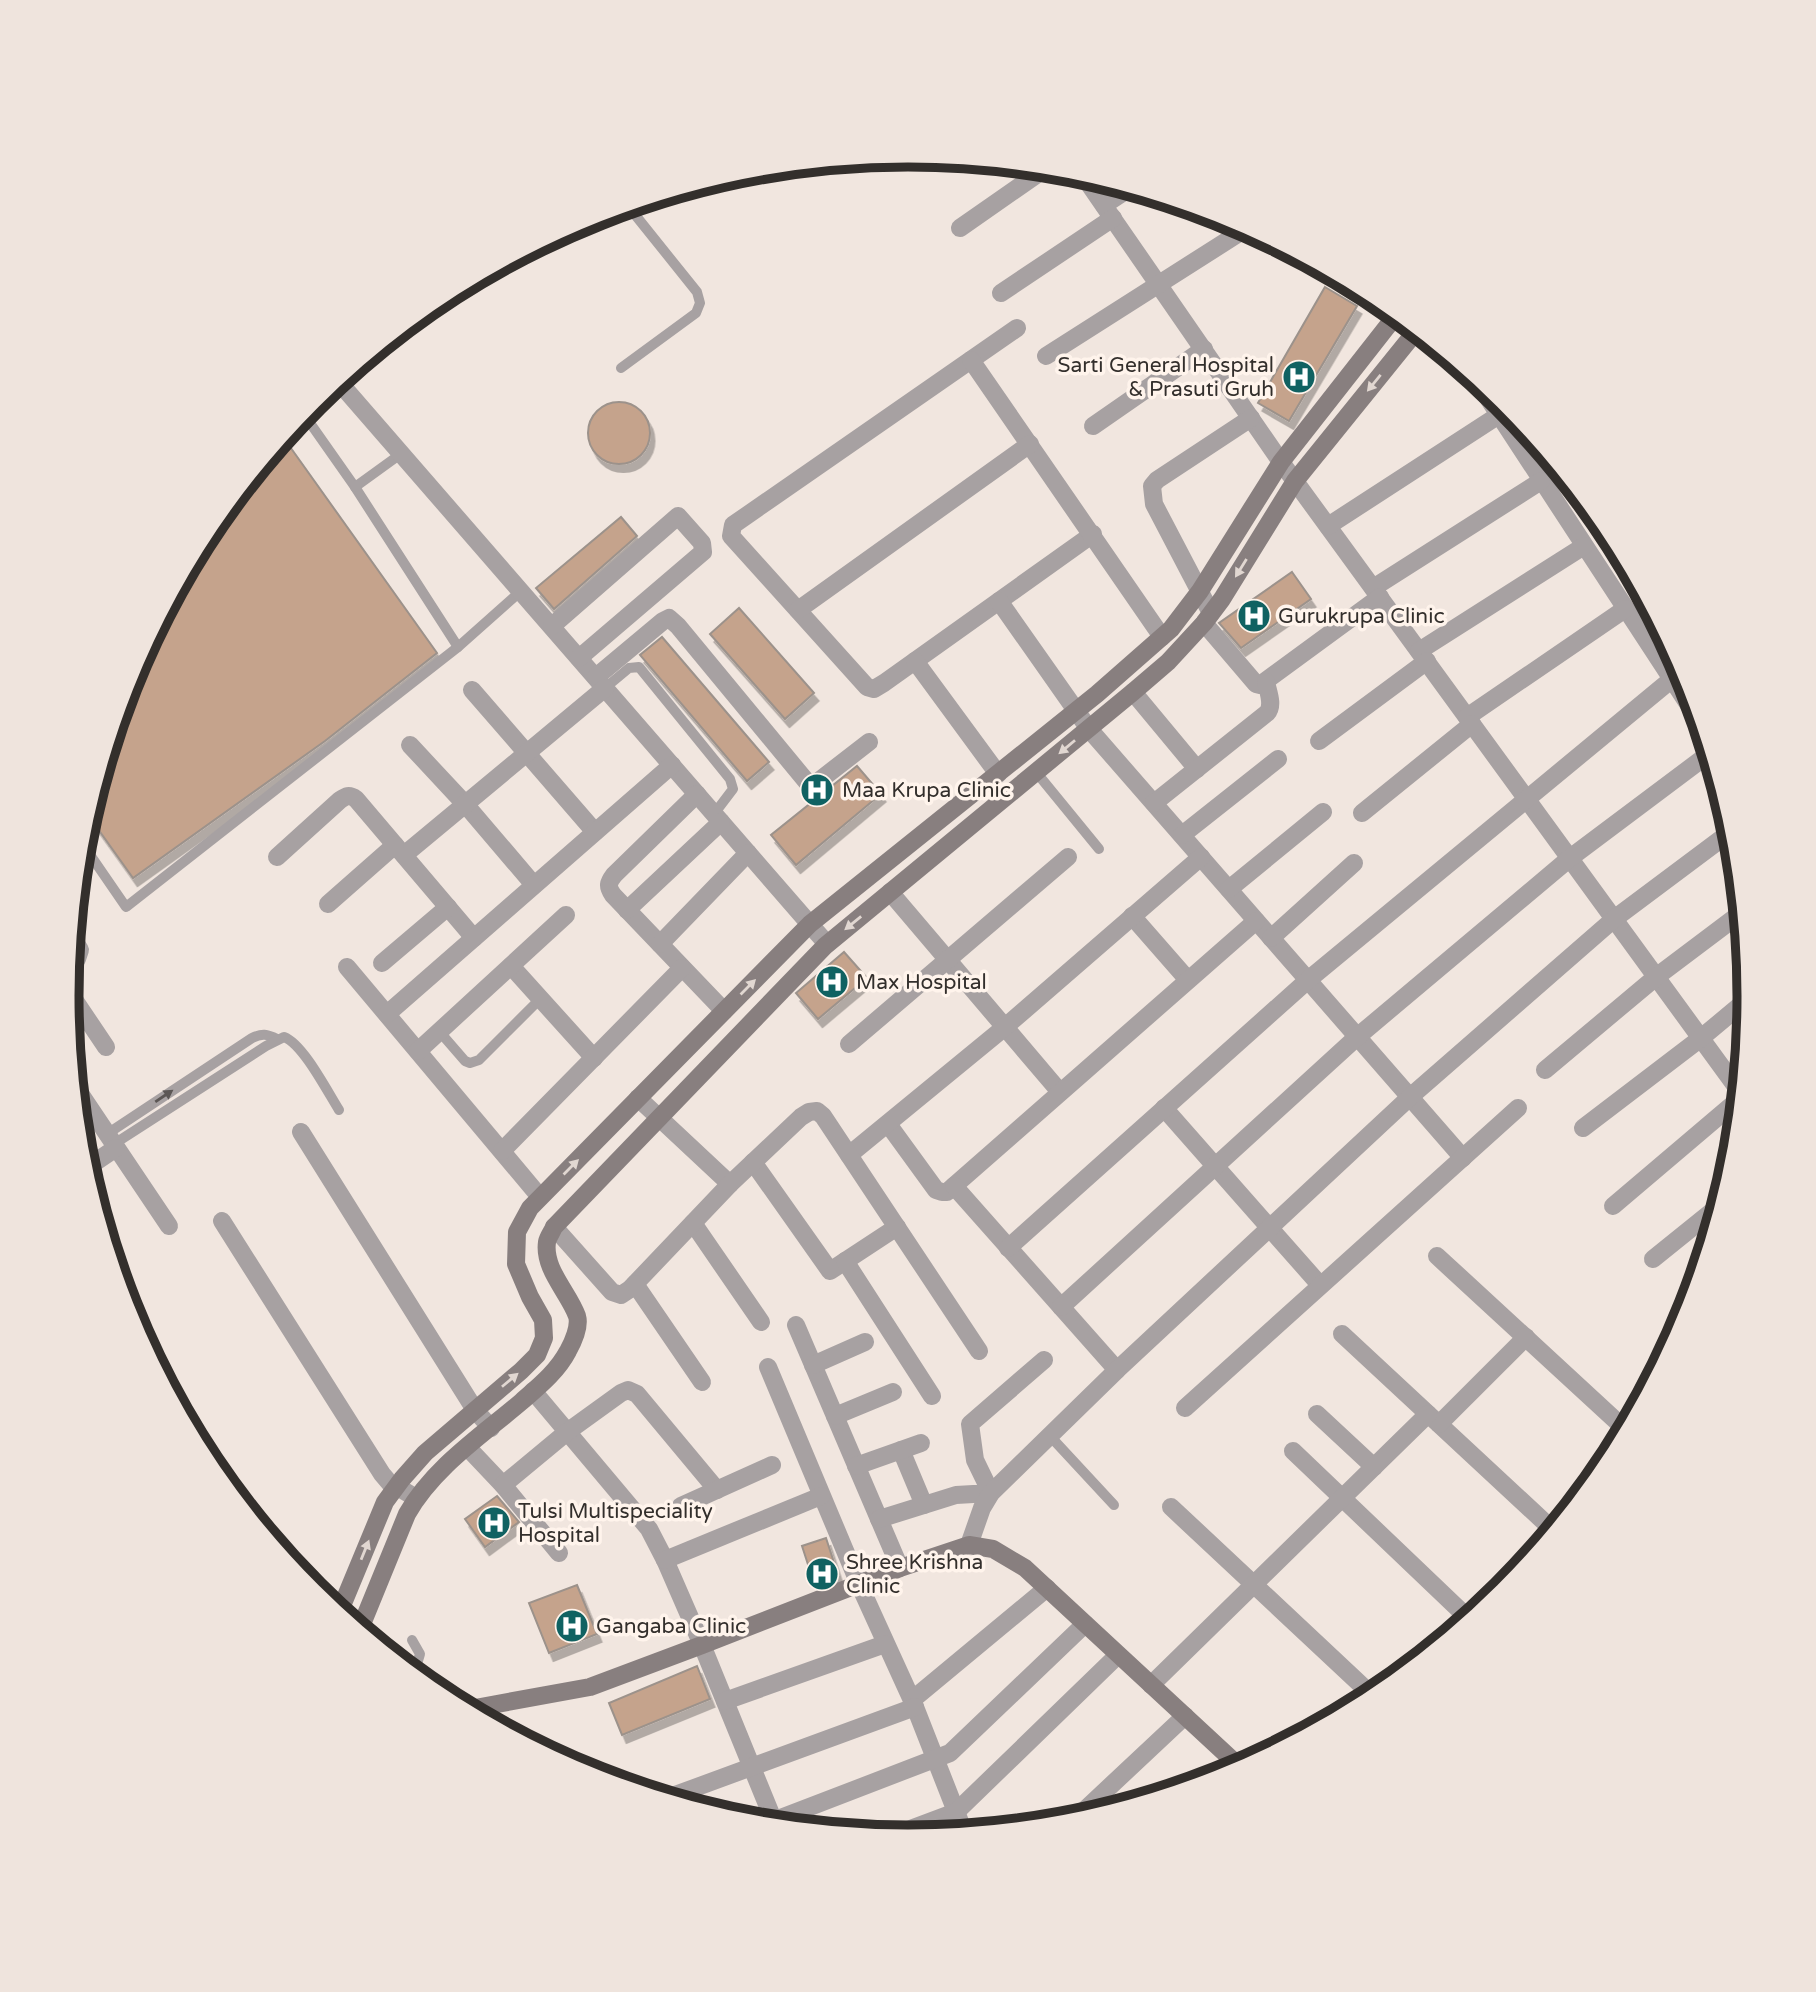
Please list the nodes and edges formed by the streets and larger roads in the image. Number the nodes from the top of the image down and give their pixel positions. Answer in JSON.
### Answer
{"nodes":[{"id":1,"x":1033,"y":177,"type":"edge"},
{"id":2,"x":1092,"y":188,"type":"edge"},
{"id":3,"x":1123,"y":195,"type":"edge"},
{"id":4,"x":1109,"y":211,"type":"junction"},
{"id":5,"x":960,"y":228,"type":"dead end"},
{"id":6,"x":1236,"y":235,"type":"edge"},
{"id":7,"x":1159,"y":284,"type":"junction"},
{"id":8,"x":1001,"y":293,"type":"dead end"},
{"id":9,"x":1390,"y":322,"type":"edge"},
{"id":10,"x":1017,"y":328,"type":"dead end"},
{"id":11,"x":1411,"y":337,"type":"edge"},
{"id":12,"x":1203,"y":349,"type":"junction"},
{"id":13,"x":1046,"y":356,"type":"dead end"},
{"id":14,"x":971,"y":360,"type":"junction"},
{"id":15,"x":345,"y":389,"type":"edge"},
{"id":16,"x":1499,"y":415,"type":"joint"},
{"id":17,"x":1251,"y":418,"type":"junction"},
{"id":18,"x":1093,"y":426,"type":"dead end"},
{"id":19,"x":1030,"y":444,"type":"junction"},
{"id":20,"x":1281,"y":462,"type":"junction"},
{"id":21,"x":1295,"y":481,"type":"junction"},
{"id":22,"x":1541,"y":481,"type":"junction"},
{"id":23,"x":1328,"y":526,"type":"junction"},
{"id":24,"x":1093,"y":534,"type":"junction"},
{"id":25,"x":1584,"y":547,"type":"junction"},
{"id":26,"x":1200,"y":591,"type":"junction"},
{"id":27,"x":1376,"y":593,"type":"junction"},
{"id":28,"x":999,"y":601,"type":"junction"},
{"id":29,"x":1625,"y":609,"type":"junction"},
{"id":30,"x":798,"y":610,"type":"junction"},
{"id":31,"x":1207,"y":618,"type":"junction"},
{"id":32,"x":552,"y":626,"type":"junction"},
{"id":33,"x":1162,"y":637,"type":"junction"},
{"id":34,"x":1423,"y":657,"type":"junction"},
{"id":35,"x":579,"y":658,"type":"junction"},
{"id":36,"x":915,"y":662,"type":"junction"},
{"id":37,"x":1672,"y":680,"type":"junction"},
{"id":38,"x":600,"y":682,"type":"junction"},
{"id":39,"x":1266,"y":682,"type":"junction"},
{"id":40,"x":1678,"y":688,"type":"edge"},
{"id":41,"x":472,"y":690,"type":"dead end"},
{"id":42,"x":1133,"y":692,"type":"junction"},
{"id":43,"x":1077,"y":711,"type":"junction"},
{"id":44,"x":1469,"y":720,"type":"junction"},
{"id":45,"x":1089,"y":729,"type":"junction"},
{"id":46,"x":1319,"y":741,"type":"dead end"},
{"id":47,"x":869,"y":742,"type":"dead end"},
{"id":48,"x":410,"y":745,"type":"dead end"},
{"id":49,"x":527,"y":752,"type":"junction"},
{"id":50,"x":1278,"y":759,"type":"dead end"},
{"id":51,"x":1702,"y":759,"type":"edge"},
{"id":52,"x":672,"y":765,"type":"junction"},
{"id":53,"x":1197,"y":768,"type":"junction"},
{"id":54,"x":998,"y":774,"type":"junction"},
{"id":55,"x":697,"y":794,"type":"junction"},
{"id":56,"x":1526,"y":798,"type":"junction"},
{"id":57,"x":1154,"y":803,"type":"junction"},
{"id":58,"x":465,"y":804,"type":"junction"},
{"id":59,"x":1323,"y":812,"type":"dead end"},
{"id":60,"x":1362,"y":813,"type":"dead end"},
{"id":61,"x":717,"y":818,"type":"junction"},
{"id":62,"x":595,"y":832,"type":"junction"},
{"id":63,"x":1182,"y":835,"type":"junction"},
{"id":64,"x":1722,"y":838,"type":"edge"},
{"id":65,"x":399,"y":850,"type":"junction"},
{"id":66,"x":748,"y":853,"type":"junction"},
{"id":67,"x":277,"y":857,"type":"dead end"},
{"id":68,"x":1068,"y":857,"type":"dead end"},
{"id":69,"x":1201,"y":857,"type":"junction"},
{"id":70,"x":1570,"y":858,"type":"junction"},
{"id":71,"x":1354,"y":863,"type":"dead end"},
{"id":72,"x":534,"y":886,"type":"junction"},
{"id":73,"x":1229,"y":889,"type":"junction"},
{"id":74,"x":890,"y":892,"type":"junction"},
{"id":75,"x":328,"y":904,"type":"dead end"},
{"id":76,"x":448,"y":907,"type":"junction"},
{"id":77,"x":627,"y":910,"type":"junction"},
{"id":78,"x":566,"y":915,"type":"dead end"},
{"id":79,"x":1132,"y":916,"type":"junction"},
{"id":80,"x":1614,"y":919,"type":"junction"},
{"id":81,"x":1733,"y":920,"type":"edge"},
{"id":82,"x":1256,"y":921,"type":"junction"},
{"id":83,"x":810,"y":924,"type":"junction"},
{"id":84,"x":474,"y":938,"type":"junction"},
{"id":85,"x":1271,"y":938,"type":"junction"},
{"id":86,"x":660,"y":944,"type":"junction"},
{"id":87,"x":827,"y":944,"type":"junction"},
{"id":88,"x":948,"y":960,"type":"junction"},
{"id":89,"x":382,"y":963,"type":"dead end"},
{"id":90,"x":511,"y":966,"type":"junction"},
{"id":91,"x":347,"y":967,"type":"dead end"},
{"id":92,"x":682,"y":968,"type":"junction"},
{"id":93,"x":1656,"y":977,"type":"junction"},
{"id":94,"x":1188,"y":980,"type":"junction"},
{"id":95,"x":1308,"y":980,"type":"junction"},
{"id":96,"x":79,"y":1007,"type":"edge"},
{"id":97,"x":1737,"y":1008,"type":"edge"},
{"id":98,"x":724,"y":1011,"type":"junction"},
{"id":99,"x":387,"y":1014,"type":"junction"},
{"id":100,"x":1005,"y":1027,"type":"junction"},
{"id":101,"x":1357,"y":1037,"type":"junction"},
{"id":102,"x":1701,"y":1038,"type":"junction"},
{"id":103,"x":849,"y":1044,"type":"dead end"},
{"id":104,"x":106,"y":1047,"type":"dead end"},
{"id":105,"x":418,"y":1051,"type":"junction"},
{"id":106,"x":594,"y":1058,"type":"junction"},
{"id":107,"x":1545,"y":1070,"type":"dead end"},
{"id":108,"x":1732,"y":1081,"type":"edge"},
{"id":109,"x":1060,"y":1092,"type":"junction"},
{"id":110,"x":1410,"y":1097,"type":"junction"},
{"id":111,"x":638,"y":1098,"type":"junction"},
{"id":112,"x":86,"y":1102,"type":"edge"},
{"id":113,"x":1164,"y":1108,"type":"junction"},
{"id":114,"x":1518,"y":1108,"type":"dead end"},
{"id":115,"x":1729,"y":1108,"type":"edge"},
{"id":116,"x":660,"y":1117,"type":"junction"},
{"id":117,"x":888,"y":1124,"type":"junction"},
{"id":118,"x":1583,"y":1128,"type":"dead end"},
{"id":119,"x":301,"y":1132,"type":"dead end"},
{"id":120,"x":113,"y":1142,"type":"junction"},
{"id":121,"x":502,"y":1151,"type":"junction"},
{"id":122,"x":849,"y":1155,"type":"junction"},
{"id":123,"x":1463,"y":1158,"type":"junction"},
{"id":124,"x":95,"y":1159,"type":"edge"},
{"id":125,"x":753,"y":1162,"type":"junction"},
{"id":126,"x":1215,"y":1166,"type":"junction"},
{"id":127,"x":730,"y":1184,"type":"junction"},
{"id":128,"x":954,"y":1186,"type":"junction"},
{"id":129,"x":540,"y":1197,"type":"junction"},
{"id":130,"x":1613,"y":1206,"type":"dead end"},
{"id":131,"x":1708,"y":1215,"type":"edge"},
{"id":132,"x":222,"y":1222,"type":"dead end"},
{"id":133,"x":693,"y":1223,"type":"junction"},
{"id":134,"x":169,"y":1226,"type":"dead end"},
{"id":135,"x":554,"y":1227,"type":"junction"},
{"id":136,"x":897,"y":1227,"type":"junction"},
{"id":137,"x":1269,"y":1228,"type":"junction"},
{"id":138,"x":1008,"y":1248,"type":"junction"},
{"id":139,"x":1437,"y":1256,"type":"dead end"},
{"id":140,"x":1653,"y":1259,"type":"dead end"},
{"id":141,"x":845,"y":1261,"type":"junction"},
{"id":142,"x":635,"y":1284,"type":"junction"},
{"id":143,"x":1320,"y":1285,"type":"junction"},
{"id":144,"x":1061,"y":1307,"type":"junction"},
{"id":145,"x":761,"y":1322,"type":"dead end"},
{"id":146,"x":796,"y":1325,"type":"dead end"},
{"id":147,"x":1342,"y":1334,"type":"dead end"},
{"id":148,"x":1525,"y":1337,"type":"junction"},
{"id":149,"x":865,"y":1342,"type":"dead end"},
{"id":150,"x":979,"y":1351,"type":"dead end"},
{"id":151,"x":1044,"y":1360,"type":"dead end"},
{"id":152,"x":813,"y":1365,"type":"junction"},
{"id":153,"x":768,"y":1367,"type":"dead end"},
{"id":154,"x":1117,"y":1370,"type":"junction"},
{"id":155,"x":702,"y":1382,"type":"dead end"},
{"id":156,"x":533,"y":1391,"type":"junction"},
{"id":157,"x":893,"y":1392,"type":"dead end"},
{"id":158,"x":932,"y":1396,"type":"dead end"},
{"id":159,"x":1185,"y":1408,"type":"dead end"},
{"id":160,"x":475,"y":1410,"type":"junction"},
{"id":161,"x":1317,"y":1414,"type":"dead end"},
{"id":162,"x":835,"y":1416,"type":"junction"},
{"id":163,"x":1434,"y":1419,"type":"junction"},
{"id":164,"x":1618,"y":1423,"type":"edge"},
{"id":165,"x":491,"y":1428,"type":"junction"},
{"id":166,"x":567,"y":1432,"type":"junction"},
{"id":167,"x":921,"y":1443,"type":"dead end"},
{"id":168,"x":468,"y":1448,"type":"junction"},
{"id":169,"x":901,"y":1450,"type":"junction"},
{"id":170,"x":1293,"y":1451,"type":"dead end"},
{"id":171,"x":772,"y":1465,"type":"dead end"},
{"id":172,"x":856,"y":1466,"type":"junction"},
{"id":173,"x":1374,"y":1467,"type":"junction"},
{"id":174,"x":503,"y":1485,"type":"junction"},
{"id":175,"x":396,"y":1486,"type":"junction"},
{"id":176,"x":717,"y":1490,"type":"junction"},
{"id":177,"x":992,"y":1493,"type":"junction"},
{"id":178,"x":821,"y":1496,"type":"junction"},
{"id":179,"x":416,"y":1499,"type":"junction"},
{"id":180,"x":1343,"y":1499,"type":"junction"},
{"id":181,"x":924,"y":1505,"type":"junction"},
{"id":182,"x":681,"y":1506,"type":"dead end"},
{"id":183,"x":1171,"y":1507,"type":"dead end"},
{"id":184,"x":879,"y":1519,"type":"junction"},
{"id":185,"x":1547,"y":1524,"type":"edge"},
{"id":186,"x":969,"y":1545,"type":"junction"},
{"id":187,"x":559,"y":1553,"type":"dead end"},
{"id":188,"x":665,"y":1560,"type":"junction"},
{"id":189,"x":900,"y":1568,"type":"junction"},
{"id":190,"x":859,"y":1584,"type":"junction"},
{"id":191,"x":1254,"y":1585,"type":"junction"},
{"id":192,"x":1047,"y":1588,"type":"junction"},
{"id":193,"x":344,"y":1603,"type":"edge"},
{"id":194,"x":1462,"y":1612,"type":"edge"},
{"id":195,"x":363,"y":1621,"type":"edge"},
{"id":196,"x":1085,"y":1624,"type":"junction"},
{"id":197,"x":885,"y":1644,"type":"junction"},
{"id":198,"x":702,"y":1645,"type":"junction"},
{"id":199,"x":1118,"y":1655,"type":"junction"},
{"id":200,"x":1151,"y":1685,"type":"junction"},
{"id":201,"x":1364,"y":1688,"type":"edge"},
{"id":202,"x":725,"y":1701,"type":"junction"},
{"id":203,"x":913,"y":1704,"type":"junction"},
{"id":204,"x":479,"y":1705,"type":"edge"},
{"id":205,"x":1185,"y":1716,"type":"junction"},
{"id":206,"x":936,"y":1759,"type":"junction"},
{"id":207,"x":1231,"y":1759,"type":"edge"},
{"id":208,"x":751,"y":1766,"type":"junction"},
{"id":209,"x":680,"y":1793,"type":"edge"},
{"id":210,"x":1091,"y":1804,"type":"edge"},
{"id":211,"x":957,"y":1812,"type":"junction"},
{"id":212,"x":770,"y":1813,"type":"edge"},
{"id":213,"x":791,"y":1816,"type":"edge"},
{"id":214,"x":961,"y":1823,"type":"edge"},
{"id":215,"x":923,"y":1824,"type":"edge"}],
"edges":[{"from":1,"to":5,"type":"street"},
{"from":2,"to":4,"type":"street"},
{"from":3,"to":4,"type":"street"},
{"from":4,"to":7,"type":"street"},
{"from":4,"to":8,"type":"street"},
{"from":6,"to":7,"type":"street"},
{"from":7,"to":12,"type":"street"},
{"from":7,"to":13,"type":"street"},
{"from":9,"to":20,"type":"street"},
{"from":10,"to":14,"type":"street"},
{"from":11,"to":21,"type":"street","one_way":true},
{"from":12,"to":17,"type":"street"},
{"from":12,"to":18,"type":"street"},
{"from":14,"to":19,"type":"street"},
{"from":14,"to":30,"type":"street"},
{"from":15,"to":32,"type":"street"},
{"from":16,"to":22,"type":"street"},
{"from":16,"to":23,"type":"street"},
{"from":17,"to":20,"type":"street"},
{"from":17,"to":26,"type":"street"},
{"from":19,"to":24,"type":"street"},
{"from":19,"to":30,"type":"street"},
{"from":20,"to":21,"type":"street"},
{"from":20,"to":26,"type":"street"},
{"from":21,"to":23,"type":"street"},
{"from":21,"to":31,"type":"street","one_way":true},
{"from":22,"to":25,"type":"street"},
{"from":22,"to":27,"type":"street"},
{"from":23,"to":27,"type":"street"},
{"from":24,"to":28,"type":"street"},
{"from":24,"to":33,"type":"street"},
{"from":25,"to":29,"type":"street"},
{"from":25,"to":34,"type":"street"},
{"from":26,"to":31,"type":"street"},
{"from":26,"to":33,"type":"street"},
{"from":27,"to":34,"type":"street"},
{"from":27,"to":39,"type":"street"},
{"from":28,"to":36,"type":"street"},
{"from":28,"to":43,"type":"street"},
{"from":29,"to":37,"type":"street"},
{"from":29,"to":44,"type":"street"},
{"from":30,"to":36,"type":"street"},
{"from":31,"to":39,"type":"street"},
{"from":31,"to":42,"type":"street"},
{"from":32,"to":35,"type":"street"},
{"from":32,"to":35,"type":"street"},
{"from":33,"to":43,"type":"street"},
{"from":34,"to":44,"type":"street"},
{"from":34,"to":46,"type":"street"},
{"from":35,"to":38,"type":"street"},
{"from":36,"to":54,"type":"street"},
{"from":37,"to":40,"type":"street"},
{"from":37,"to":56,"type":"street"},
{"from":38,"to":47,"type":"street"},
{"from":38,"to":49,"type":"street"},
{"from":38,"to":52,"type":"street"},
{"from":39,"to":53,"type":"street"},
{"from":41,"to":49,"type":"street"},
{"from":42,"to":45,"type":"street"},
{"from":42,"to":53,"type":"street"},
{"from":43,"to":45,"type":"street"},
{"from":43,"to":54,"type":"street"},
{"from":44,"to":56,"type":"street"},
{"from":44,"to":60,"type":"street"},
{"from":45,"to":57,"type":"street"},
{"from":45,"to":74,"type":"street","one_way":true},
{"from":48,"to":58,"type":"street"},
{"from":49,"to":58,"type":"street"},
{"from":49,"to":62,"type":"street"},
{"from":50,"to":63,"type":"street"},
{"from":51,"to":70,"type":"street"},
{"from":52,"to":55,"type":"street"},
{"from":52,"to":62,"type":"street"},
{"from":53,"to":57,"type":"street"},
{"from":54,"to":83,"type":"street"},
{"from":55,"to":61,"type":"street"},
{"from":55,"to":77,"type":"street"},
{"from":56,"to":70,"type":"street"},
{"from":56,"to":95,"type":"street"},
{"from":57,"to":63,"type":"street"},
{"from":58,"to":65,"type":"street"},
{"from":58,"to":72,"type":"street"},
{"from":59,"to":73,"type":"street"},
{"from":61,"to":66,"type":"street"},
{"from":61,"to":77,"type":"street"},
{"from":62,"to":72,"type":"street"},
{"from":63,"to":69,"type":"street"},
{"from":64,"to":80,"type":"street"},
{"from":65,"to":67,"type":"street"},
{"from":65,"to":75,"type":"street"},
{"from":65,"to":76,"type":"street"},
{"from":66,"to":83,"type":"street"},
{"from":66,"to":86,"type":"street"},
{"from":68,"to":88,"type":"street"},
{"from":69,"to":73,"type":"street"},
{"from":69,"to":79,"type":"street"},
{"from":70,"to":80,"type":"street"},
{"from":70,"to":101,"type":"street"},
{"from":71,"to":85,"type":"street"},
{"from":72,"to":84,"type":"street"},
{"from":73,"to":82,"type":"street"},
{"from":74,"to":87,"type":"street","one_way":true},
{"from":74,"to":88,"type":"street"},
{"from":76,"to":84,"type":"street"},
{"from":76,"to":89,"type":"street"},
{"from":77,"to":86,"type":"street"},
{"from":78,"to":90,"type":"street"},
{"from":79,"to":94,"type":"street"},
{"from":79,"to":100,"type":"street"},
{"from":80,"to":93,"type":"street"},
{"from":80,"to":110,"type":"street"},
{"from":81,"to":93,"type":"street"},
{"from":82,"to":85,"type":"street"},
{"from":82,"to":94,"type":"street"},
{"from":83,"to":87,"type":"street"},
{"from":98,"to":83,"type":"street","one_way":true},
{"from":84,"to":99,"type":"street"},
{"from":85,"to":95,"type":"street"},
{"from":86,"to":92,"type":"street"},
{"from":87,"to":116,"type":"street"},
{"from":88,"to":100,"type":"street"},
{"from":88,"to":103,"type":"street"},
{"from":90,"to":105,"type":"street"},
{"from":90,"to":106,"type":"street"},
{"from":91,"to":99,"type":"street"},
{"from":92,"to":98,"type":"street"},
{"from":92,"to":106,"type":"street"},
{"from":93,"to":102,"type":"street"},
{"from":93,"to":107,"type":"street"},
{"from":94,"to":109,"type":"street"},
{"from":95,"to":101,"type":"street"},
{"from":95,"to":113,"type":"street"},
{"from":96,"to":104,"type":"street"},
{"from":97,"to":102,"type":"street"},
{"from":98,"to":111,"type":"street"},
{"from":99,"to":105,"type":"street"},
{"from":100,"to":109,"type":"street"},
{"from":100,"to":117,"type":"street"},
{"from":101,"to":110,"type":"street"},
{"from":101,"to":126,"type":"street"},
{"from":102,"to":108,"type":"street"},
{"from":102,"to":118,"type":"street"},
{"from":105,"to":121,"type":"street"},
{"from":106,"to":121,"type":"street"},
{"from":109,"to":128,"type":"street"},
{"from":110,"to":123,"type":"street"},
{"from":110,"to":137,"type":"street"},
{"from":111,"to":116,"type":"street"},
{"from":129,"to":111,"type":"street","one_way":true},
{"from":112,"to":120,"type":"street"},
{"from":113,"to":126,"type":"street"},
{"from":113,"to":138,"type":"street"},
{"from":114,"to":123,"type":"street"},
{"from":115,"to":130,"type":"street"},
{"from":116,"to":127,"type":"street"},
{"from":116,"to":135,"type":"street"},
{"from":117,"to":122,"type":"street"},
{"from":117,"to":128,"type":"street"},
{"from":119,"to":160,"type":"street"},
{"from":120,"to":124,"type":"street"},
{"from":120,"to":134,"type":"street"},
{"from":121,"to":129,"type":"street"},
{"from":122,"to":125,"type":"street"},
{"from":122,"to":136,"type":"street"},
{"from":123,"to":143,"type":"street"},
{"from":125,"to":127,"type":"street"},
{"from":125,"to":141,"type":"street"},
{"from":126,"to":137,"type":"street"},
{"from":126,"to":144,"type":"street"},
{"from":127,"to":133,"type":"street"},
{"from":128,"to":138,"type":"street"},
{"from":160,"to":129,"type":"street","one_way":true},
{"from":131,"to":140,"type":"street"},
{"from":132,"to":175,"type":"street"},
{"from":133,"to":142,"type":"street"},
{"from":133,"to":145,"type":"street"},
{"from":135,"to":142,"type":"street"},
{"from":135,"to":156,"type":"street"},
{"from":136,"to":141,"type":"street"},
{"from":136,"to":150,"type":"street"},
{"from":137,"to":143,"type":"street"},
{"from":137,"to":154,"type":"street"},
{"from":138,"to":144,"type":"street"},
{"from":139,"to":148,"type":"street"},
{"from":141,"to":158,"type":"street"},
{"from":142,"to":155,"type":"street"},
{"from":143,"to":159,"type":"street"},
{"from":144,"to":154,"type":"street"},
{"from":146,"to":152,"type":"street"},
{"from":147,"to":163,"type":"street"},
{"from":148,"to":163,"type":"street"},
{"from":148,"to":164,"type":"street"},
{"from":149,"to":152,"type":"street"},
{"from":151,"to":177,"type":"street"},
{"from":152,"to":162,"type":"street"},
{"from":153,"to":178,"type":"street"},
{"from":154,"to":177,"type":"street"},
{"from":156,"to":165,"type":"street"},
{"from":156,"to":166,"type":"street"},
{"from":157,"to":162,"type":"street"},
{"from":160,"to":165,"type":"street"},
{"from":160,"to":175,"type":"street"},
{"from":161,"to":173,"type":"street"},
{"from":162,"to":172,"type":"street"},
{"from":163,"to":173,"type":"street"},
{"from":163,"to":185,"type":"street"},
{"from":165,"to":168,"type":"street"},
{"from":166,"to":174,"type":"street"},
{"from":166,"to":176,"type":"street"},
{"from":166,"to":188,"type":"street"},
{"from":167,"to":169,"type":"street"},
{"from":168,"to":174,"type":"street"},
{"from":168,"to":179,"type":"street"},
{"from":169,"to":172,"type":"street"},
{"from":169,"to":181,"type":"street"},
{"from":170,"to":180,"type":"street"},
{"from":171,"to":176,"type":"street"},
{"from":172,"to":184,"type":"street"},
{"from":173,"to":180,"type":"street"},
{"from":174,"to":187,"type":"street"},
{"from":175,"to":179,"type":"street"},
{"from":193,"to":175,"type":"street","one_way":true},
{"from":176,"to":182,"type":"street"},
{"from":177,"to":181,"type":"street"},
{"from":177,"to":186,"type":"street"},
{"from":178,"to":188,"type":"street"},
{"from":178,"to":190,"type":"street"},
{"from":179,"to":195,"type":"street"},
{"from":180,"to":191,"type":"street"},
{"from":180,"to":194,"type":"street"},
{"from":181,"to":184,"type":"street"},
{"from":183,"to":191,"type":"street"},
{"from":184,"to":189,"type":"street"},
{"from":186,"to":189,"type":"street"},
{"from":186,"to":192,"type":"street"},
{"from":188,"to":198,"type":"street"},
{"from":189,"to":190,"type":"street"},
{"from":190,"to":197,"type":"street"},
{"from":190,"to":198,"type":"street"},
{"from":191,"to":200,"type":"street"},
{"from":191,"to":201,"type":"street"},
{"from":192,"to":196,"type":"street"},
{"from":192,"to":203,"type":"street"},
{"from":196,"to":199,"type":"street"},
{"from":196,"to":206,"type":"street"},
{"from":197,"to":202,"type":"street"},
{"from":197,"to":203,"type":"street"},
{"from":198,"to":202,"type":"street"},
{"from":198,"to":204,"type":"street"},
{"from":199,"to":200,"type":"street"},
{"from":199,"to":211,"type":"street"},
{"from":200,"to":205,"type":"street"},
{"from":202,"to":208,"type":"street"},
{"from":203,"to":206,"type":"street"},
{"from":203,"to":208,"type":"street"},
{"from":205,"to":207,"type":"street"},
{"from":205,"to":210,"type":"street"},
{"from":206,"to":211,"type":"street"},
{"from":206,"to":213,"type":"street"},
{"from":208,"to":209,"type":"street"},
{"from":208,"to":212,"type":"street"},
{"from":211,"to":214,"type":"street"},
{"from":211,"to":215,"type":"street"}]}
